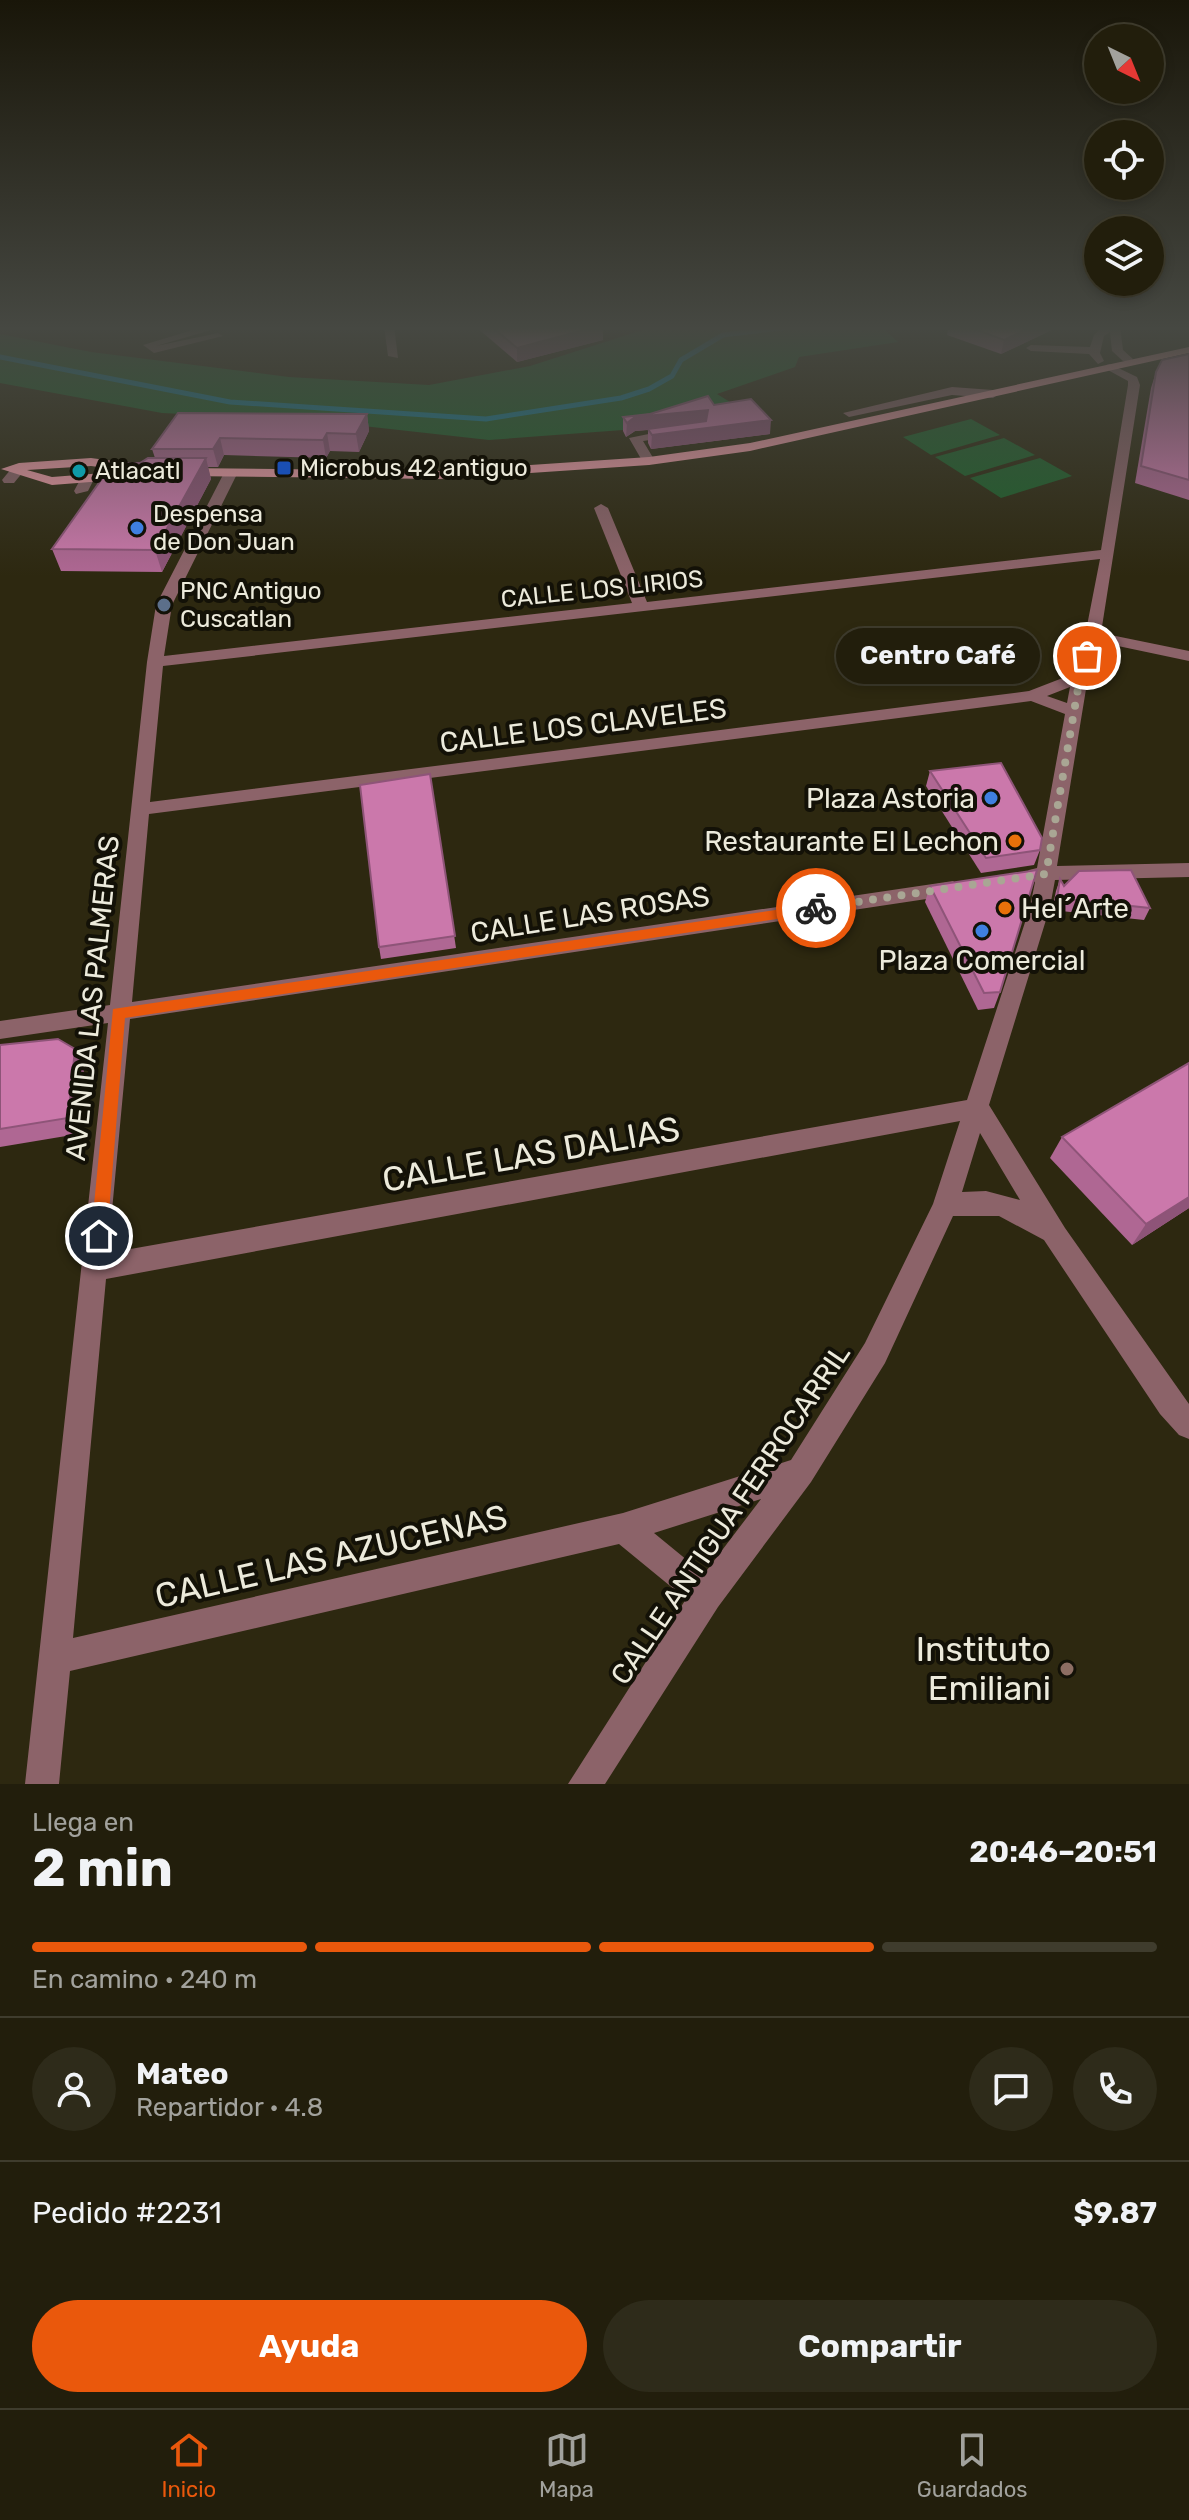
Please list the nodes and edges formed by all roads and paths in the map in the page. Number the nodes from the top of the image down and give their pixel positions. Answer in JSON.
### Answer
{"nodes":[{"id":1,"x":867,"y":409,"type":"edge"},
{"id":2,"x":923,"y":409,"type":"edge"},
{"id":3,"x":1129,"y":409,"type":"edge"},
{"id":4,"x":849,"y":413,"type":"dead end"},
{"id":5,"x":688,"y":431,"type":"edge"},
{"id":6,"x":649,"y":461,"type":"junction"},
{"id":7,"x":66,"y":462,"type":"junction"},
{"id":8,"x":103,"y":463,"type":"junction"},
{"id":9,"x":8,"y":472,"type":"edge"},
{"id":10,"x":170,"y":472,"type":"edge"},
{"id":11,"x":231,"y":472,"type":"junction"},
{"id":12,"x":52,"y":481,"type":"junction"},
{"id":13,"x":84,"y":486,"type":"junction"},
{"id":14,"x":601,"y":508,"type":"dead end"},
{"id":15,"x":1053,"y":561,"type":"junction"},
{"id":16,"x":1106,"y":566,"type":"junction"},
{"id":17,"x":642,"y":609,"type":"junction"},
{"id":18,"x":1093,"y":636,"type":"junction"},
{"id":19,"x":1189,"y":656,"type":"edge"},
{"id":20,"x":155,"y":662,"type":"junction"},
{"id":21,"x":1080,"y":677,"type":"junction"},
{"id":22,"x":1032,"y":696,"type":"junction"},
{"id":23,"x":1076,"y":712,"type":"junction"},
{"id":24,"x":141,"y":809,"type":"junction"},
{"id":25,"x":1189,"y":870,"type":"edge"},
{"id":26,"x":1046,"y":874,"type":"junction"},
{"id":27,"x":1015,"y":879,"type":"edge"},
{"id":28,"x":967,"y":886,"type":"edge"},
{"id":29,"x":118,"y":1013,"type":"junction"},
{"id":30,"x":0,"y":1030,"type":"edge"},
{"id":31,"x":978,"y":1108,"type":"junction"},
{"id":32,"x":945,"y":1206,"type":"junction"},
{"id":33,"x":1056,"y":1236,"type":"junction"},
{"id":34,"x":96,"y":1268,"type":"junction"},
{"id":35,"x":1189,"y":1425,"type":"edge"},
{"id":36,"x":801,"y":1472,"type":"junction"},
{"id":37,"x":623,"y":1528,"type":"junction"},
{"id":38,"x":707,"y":1596,"type":"junction"},
{"id":39,"x":55,"y":1658,"type":"junction"},
{"id":40,"x":42,"y":1784,"type":"edge"},
{"id":41,"x":585,"y":1784,"type":"edge"}],
"edges":[{"from":1,"to":4,"type":"street"},
{"from":2,"to":6,"type":"main road"},
{"from":3,"to":16,"type":"street","name":"CALLE ANTIGUA FERROCARRIL"},
{"from":5,"to":6,"type":"street"},
{"from":6,"to":11,"type":"main road"},
{"from":7,"to":8,"type":"main road"},
{"from":7,"to":9,"type":"main road"},
{"from":7,"to":12,"type":"main road"},
{"from":8,"to":13,"type":"main road"},
{"from":8,"to":13,"type":"main road"},
{"from":9,"to":12,"type":"main road"},
{"from":10,"to":11,"type":"main road"},
{"from":11,"to":20,"type":"street","name":"AVENIDA LAS PALMERAS"},
{"from":12,"to":13,"type":"main road"},
{"from":14,"to":17,"type":"street"},
{"from":15,"to":16,"type":"street","name":"CALLE LOS LIRIOS"},
{"from":15,"to":16,"type":"street","name":"CALLE LOS LIRIOS"},
{"from":15,"to":17,"type":"street","name":"CALLE LOS LIRIOS"},
{"from":16,"to":18,"type":"street","name":"CALLE ANTIGUA FERROCARRIL"},
{"from":17,"to":20,"type":"street","name":"CALLE LOS LIRIOS"},
{"from":18,"to":19,"type":"street"},
{"from":18,"to":21,"type":"street","name":"CALLE ANTIGUA FERROCARRIL"},
{"from":20,"to":24,"type":"street","name":"AVENIDA LAS PALMERAS"},
{"from":21,"to":22,"type":"street","name":"CALLE LOS CLAVELES"},
{"from":21,"to":23,"type":"street","name":"CALLE ANTIGUA FERROCARRIL"},
{"from":22,"to":23,"type":"street","name":"CALLE LOS CLAVELES"},
{"from":22,"to":24,"type":"street","name":"CALLE LOS CLAVELES"},
{"from":23,"to":26,"type":"street","name":"CALLE ANTIGUA FERROCARRIL"},
{"from":24,"to":29,"type":"street","name":"AVENIDA LAS PALMERAS"},
{"from":25,"to":26,"type":"street"},
{"from":26,"to":27,"type":"street"},
{"from":26,"to":31,"type":"street","name":"CALLE ANTIGUA FERROCARRIL"},
{"from":28,"to":29,"type":"street","name":"CALLE LAS ROSAS"},
{"from":29,"to":30,"type":"street","name":"CALLE LAS ROSAS"},
{"from":29,"to":34,"type":"street","name":"AVENIDA LAS PALMERAS"},
{"from":31,"to":32,"type":"street","name":"CALLE ANTIGUA FERROCARRIL"},
{"from":31,"to":33,"type":"street"},
{"from":31,"to":34,"type":"street","name":"CALLE LAS DALIAS"},
{"from":32,"to":33,"type":"street"},
{"from":32,"to":36,"type":"street","name":"CALLE ANTIGUA FERROCARRIL"},
{"from":33,"to":35,"type":"street"},
{"from":34,"to":39,"type":"street","name":"AVENIDA LAS PALMERAS"},
{"from":36,"to":37,"type":"street","name":"CALLE LAS AZUCENAS"},
{"from":36,"to":38,"type":"street","name":"CALLE ANTIGUA FERROCARRIL"},
{"from":37,"to":38,"type":"street"},
{"from":37,"to":39,"type":"street","name":"CALLE LAS AZUCENAS"},
{"from":38,"to":41,"type":"street","name":"CALLE ANTIGUA FERROCARRIL"},
{"from":39,"to":40,"type":"street","name":"AVENIDA LAS PALMERAS"}]}
